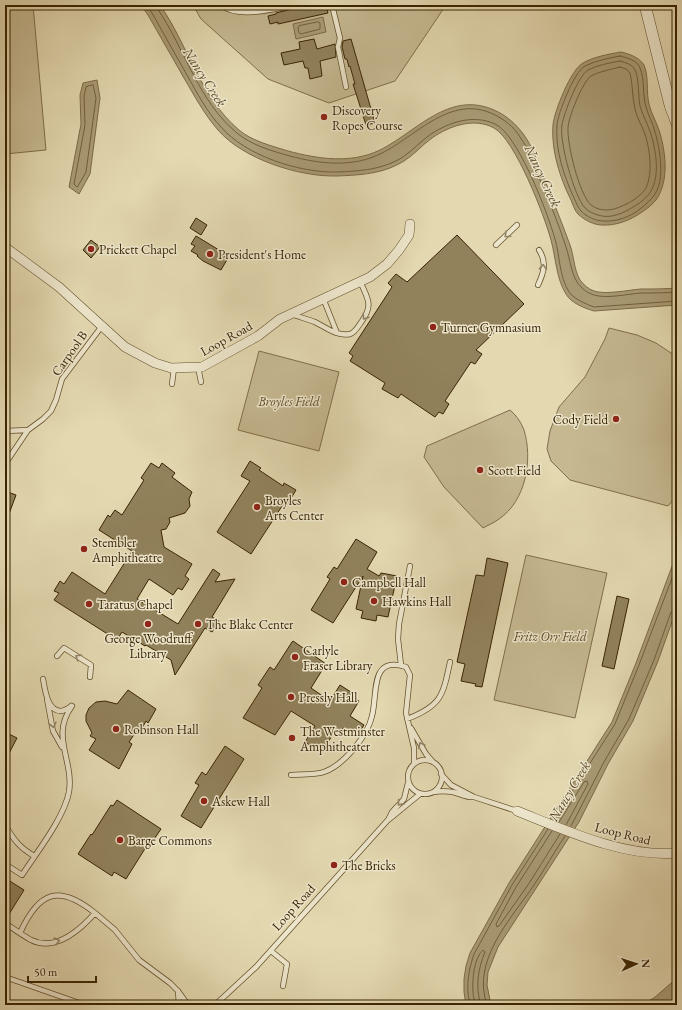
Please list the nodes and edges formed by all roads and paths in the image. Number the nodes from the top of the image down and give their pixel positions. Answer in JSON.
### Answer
{"nodes":[{"id":1,"x":221,"y":5,"type":"edge"},
{"id":2,"x":296,"y":5,"type":"edge"},
{"id":3,"x":332,"y":5,"type":"edge"},
{"id":4,"x":644,"y":5,"type":"edge"},
{"id":5,"x":346,"y":87,"type":"dead end"},
{"id":6,"x":677,"y":124,"type":"edge"},
{"id":7,"x":410,"y":224,"type":"dead end"},
{"id":8,"x":517,"y":225,"type":"dead end"},
{"id":9,"x":496,"y":245,"type":"dead end"},
{"id":10,"x":5,"y":247,"type":"edge"},
{"id":11,"x":539,"y":250,"type":"dead end"},
{"id":12,"x":360,"y":281,"type":"junction"},
{"id":13,"x":538,"y":285,"type":"dead end"},
{"id":14,"x":323,"y":298,"type":"junction"},
{"id":15,"x":290,"y":314,"type":"junction"},
{"id":16,"x":102,"y":326,"type":"junction"},
{"id":17,"x":337,"y":333,"type":"junction"},
{"id":18,"x":198,"y":367,"type":"junction"},
{"id":19,"x":174,"y":368,"type":"junction"},
{"id":20,"x":201,"y":382,"type":"dead end"},
{"id":21,"x":172,"y":384,"type":"dead end"},
{"id":22,"x":28,"y":430,"type":"junction"},
{"id":23,"x":5,"y":431,"type":"edge"},
{"id":24,"x":5,"y":464,"type":"edge"},
{"id":25,"x":410,"y":566,"type":"dead end"},
{"id":26,"x":57,"y":656,"type":"dead end"},
{"id":27,"x":450,"y":662,"type":"dead end"},
{"id":28,"x":401,"y":665,"type":"junction"},
{"id":29,"x":90,"y":677,"type":"dead end"},
{"id":30,"x":43,"y":679,"type":"dead end"},
{"id":31,"x":47,"y":699,"type":"junction"},
{"id":32,"x":408,"y":719,"type":"junction"},
{"id":33,"x":409,"y":725,"type":"junction"},
{"id":34,"x":63,"y":749,"type":"junction"},
{"id":35,"x":435,"y":763,"type":"junction"},
{"id":36,"x":414,"y":764,"type":"junction"},
{"id":37,"x":441,"y":774,"type":"junction"},
{"id":38,"x":291,"y":775,"type":"dead end"},
{"id":39,"x":408,"y":783,"type":"junction"},
{"id":40,"x":433,"y":792,"type":"junction"},
{"id":41,"x":420,"y":794,"type":"junction"},
{"id":42,"x":474,"y":797,"type":"junction"},
{"id":43,"x":517,"y":811,"type":"joint"},
{"id":44,"x":387,"y":822,"type":"junction"},
{"id":45,"x":5,"y":825,"type":"edge"},
{"id":46,"x":677,"y":853,"type":"edge"},
{"id":47,"x":34,"y":856,"type":"junction"},
{"id":48,"x":5,"y":864,"type":"edge"},
{"id":49,"x":95,"y":913,"type":"junction"},
{"id":50,"x":5,"y":923,"type":"edge"},
{"id":51,"x":20,"y":933,"type":"junction"},
{"id":52,"x":271,"y":951,"type":"junction"},
{"id":53,"x":5,"y":977,"type":"edge"},
{"id":54,"x":283,"y":986,"type":"dead end"},
{"id":55,"x":178,"y":991,"type":"junction"},
{"id":56,"x":85,"y":1005,"type":"edge"},
{"id":57,"x":179,"y":1005,"type":"edge"},
{"id":58,"x":188,"y":1005,"type":"edge"},
{"id":59,"x":215,"y":1005,"type":"edge"}],
"edges":[{"from":1,"to":2,"type":"lane"},
{"from":3,"to":5,"type":"lane"},
{"from":4,"to":6,"type":"street"},
{"from":7,"to":12,"type":"street","name":"Loop Road"},
{"from":8,"to":9,"type":"lane","one_way":true},
{"from":10,"to":16,"type":"street","name":"Loop Road"},
{"from":13,"to":11,"type":"lane","one_way":true},
{"from":12,"to":14,"type":"street","name":"Loop Road"},
{"from":12,"to":17,"type":"lane","one_way":true},
{"from":14,"to":15,"type":"street","name":"Loop Road"},
{"from":14,"to":17,"type":"lane"},
{"from":15,"to":17,"type":"lane"},
{"from":15,"to":18,"type":"street","name":"Loop Road"},
{"from":16,"to":19,"type":"street","name":"Loop Road"},
{"from":16,"to":22,"type":"lane","name":"Carpool B"},
{"from":18,"to":19,"type":"street","name":"Loop Road"},
{"from":18,"to":20,"type":"lane"},
{"from":19,"to":21,"type":"lane"},
{"from":22,"to":23,"type":"lane"},
{"from":22,"to":24,"type":"lane","name":"Carpool B"},
{"from":25,"to":28,"type":"lane"},
{"from":29,"to":26,"type":"lane","one_way":true},
{"from":27,"to":32,"type":"lane"},
{"from":28,"to":32,"type":"lane"},
{"from":28,"to":38,"type":"lane"},
{"from":30,"to":31,"type":"lane"},
{"from":31,"to":34,"type":"lane","one_way":true},
{"from":31,"to":34,"type":"lane"},
{"from":32,"to":33,"type":"lane"},
{"from":35,"to":33,"type":"lane","one_way":true},
{"from":33,"to":36,"type":"lane"},
{"from":34,"to":47,"type":"lane"},
{"from":35,"to":36,"type":"lane"},
{"from":35,"to":37,"type":"lane"},
{"from":36,"to":39,"type":"lane"},
{"from":37,"to":40,"type":"lane"},
{"from":37,"to":42,"type":"lane","name":"Loop Road"},
{"from":39,"to":41,"type":"lane"},
{"from":39,"to":44,"type":"lane","name":"Loop Road","one_way":true},
{"from":40,"to":41,"type":"lane"},
{"from":40,"to":42,"type":"lane","name":"Loop Road"},
{"from":41,"to":44,"type":"lane","name":"Loop Road"},
{"from":42,"to":43,"type":"lane","name":"Loop Road"},
{"from":43,"to":46,"type":"street","name":"Loop Road"},
{"from":44,"to":52,"type":"lane","name":"Loop Road"},
{"from":45,"to":47,"type":"lane"},
{"from":47,"to":48,"type":"lane"},
{"from":51,"to":49,"type":"lane","one_way":true},
{"from":49,"to":51,"type":"lane"},
{"from":49,"to":55,"type":"lane"},
{"from":50,"to":51,"type":"lane"},
{"from":52,"to":54,"type":"lane"},
{"from":52,"to":59,"type":"lane","name":"Loop Road"},
{"from":53,"to":56,"type":"lane"},
{"from":55,"to":57,"type":"lane"},
{"from":55,"to":58,"type":"lane"}]}
